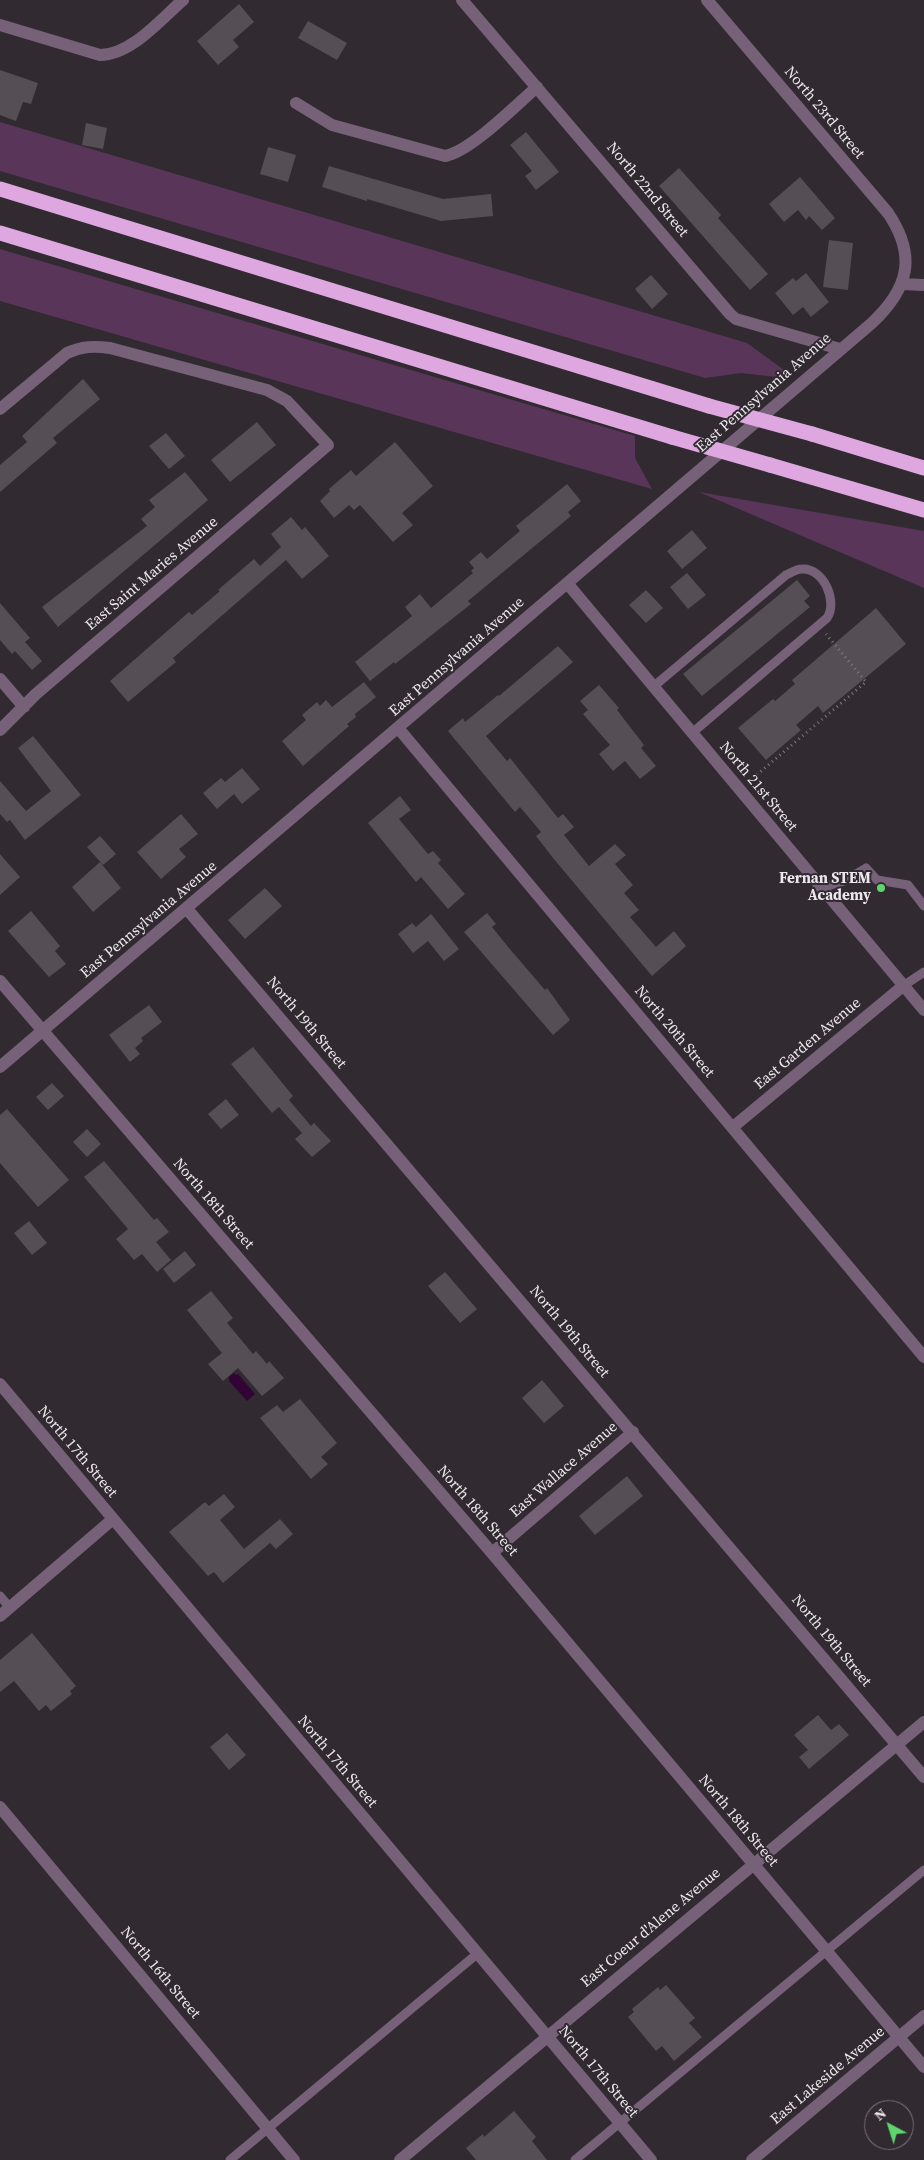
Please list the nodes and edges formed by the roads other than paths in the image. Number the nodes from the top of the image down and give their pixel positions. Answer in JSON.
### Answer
{"nodes":[{"id":1,"x":183,"y":0,"type":"edge"},
{"id":2,"x":462,"y":0,"type":"edge"},
{"id":3,"x":707,"y":0,"type":"edge"},
{"id":4,"x":0,"y":25,"type":"edge"},
{"id":5,"x":537,"y":86,"type":"junction"},
{"id":6,"x":296,"y":103,"type":"dead end"},
{"id":7,"x":0,"y":189,"type":"edge"},
{"id":8,"x":0,"y":233,"type":"edge"},
{"id":9,"x":905,"y":252,"type":"joint"},
{"id":10,"x":902,"y":284,"type":"junction"},
{"id":11,"x":924,"y":285,"type":"edge"},
{"id":12,"x":840,"y":349,"type":"junction"},
{"id":13,"x":0,"y":409,"type":"edge"},
{"id":14,"x":924,"y":468,"type":"edge"},
{"id":15,"x":924,"y":511,"type":"edge"},
{"id":16,"x":567,"y":583,"type":"junction"},
{"id":17,"x":0,"y":679,"type":"edge"},
{"id":18,"x":653,"y":687,"type":"junction"},
{"id":19,"x":24,"y":707,"type":"junction"},
{"id":20,"x":398,"y":728,"type":"junction"},
{"id":21,"x":0,"y":730,"type":"edge"},
{"id":22,"x":692,"y":734,"type":"junction"},
{"id":23,"x":821,"y":888,"type":"junction"},
{"id":24,"x":924,"y":906,"type":"edge"},
{"id":25,"x":187,"y":909,"type":"junction"},
{"id":26,"x":924,"y":972,"type":"edge"},
{"id":27,"x":0,"y":981,"type":"edge"},
{"id":28,"x":903,"y":986,"type":"junction"},
{"id":29,"x":924,"y":1010,"type":"edge"},
{"id":30,"x":43,"y":1031,"type":"junction"},
{"id":31,"x":0,"y":1067,"type":"edge"},
{"id":32,"x":733,"y":1127,"type":"junction"},
{"id":33,"x":924,"y":1357,"type":"edge"},
{"id":34,"x":0,"y":1384,"type":"edge"},
{"id":35,"x":633,"y":1432,"type":"junction"},
{"id":36,"x":113,"y":1519,"type":"junction"},
{"id":37,"x":492,"y":1553,"type":"junction"},
{"id":38,"x":0,"y":1596,"type":"edge"},
{"id":39,"x":5,"y":1612,"type":"edge"},
{"id":40,"x":924,"y":1722,"type":"edge"},
{"id":41,"x":897,"y":1744,"type":"junction"},
{"id":42,"x":924,"y":1777,"type":"edge"},
{"id":43,"x":0,"y":1807,"type":"edge"},
{"id":44,"x":753,"y":1864,"type":"junction"},
{"id":45,"x":924,"y":1870,"type":"edge"},
{"id":46,"x":827,"y":1952,"type":"junction"},
{"id":47,"x":477,"y":1954,"type":"junction"},
{"id":48,"x":924,"y":2016,"type":"edge"},
{"id":49,"x":547,"y":2037,"type":"junction"},
{"id":50,"x":899,"y":2038,"type":"junction"},
{"id":51,"x":924,"y":2068,"type":"edge"},
{"id":52,"x":620,"y":2123,"type":"junction"},
{"id":53,"x":268,"y":2128,"type":"junction"},
{"id":54,"x":230,"y":2160,"type":"edge"},
{"id":55,"x":294,"y":2160,"type":"edge"},
{"id":56,"x":400,"y":2160,"type":"edge"},
{"id":57,"x":575,"y":2160,"type":"edge"},
{"id":58,"x":651,"y":2160,"type":"edge"},
{"id":59,"x":752,"y":2160,"type":"edge"}],
"edges":[{"from":1,"to":4,"type":"street"},
{"from":2,"to":5,"type":"street","name":"North 22nd Street"},
{"from":3,"to":9,"type":"street","name":"North 23rd Street"},
{"from":5,"to":6,"type":"street"},
{"from":5,"to":12,"type":"street","name":"North 22nd Street"},
{"from":7,"to":14,"type":"highway","bridge":true},
{"from":8,"to":15,"type":"highway","bridge":true},
{"from":9,"to":10,"type":"street","name":"East Pennsylvania Avenue"},
{"from":10,"to":11,"type":"street"},
{"from":10,"to":12,"type":"street","name":"East Pennsylvania Avenue"},
{"from":12,"to":16,"type":"street","name":"East Pennsylvania Avenue"},
{"from":13,"to":19,"type":"street","name":"East Saint Maries Avenue"},
{"from":16,"to":18,"type":"street","name":"North 21st Street"},
{"from":16,"to":20,"type":"street","name":"East Pennsylvania Avenue"},
{"from":17,"to":19,"type":"street"},
{"from":18,"to":22,"type":"street","name":"North 21st Street"},
{"from":18,"to":22,"type":"lane"},
{"from":19,"to":21,"type":"street","name":"East Saint Maries Avenue"},
{"from":20,"to":25,"type":"street","name":"East Pennsylvania Avenue"},
{"from":20,"to":32,"type":"street","name":"North 20th Street"},
{"from":22,"to":23,"type":"street","name":"North 21st Street"},
{"from":23,"to":24,"type":"lane"},
{"from":23,"to":28,"type":"street","name":"North 21st Street"},
{"from":25,"to":30,"type":"street","name":"East Pennsylvania Avenue"},
{"from":25,"to":35,"type":"street","name":"North 19th Street"},
{"from":26,"to":28,"type":"lane"},
{"from":27,"to":30,"type":"street","name":"North 18th Street"},
{"from":28,"to":29,"type":"street","name":"North 21st Street"},
{"from":28,"to":32,"type":"street","name":"East Garden Avenue"},
{"from":30,"to":31,"type":"street","name":"East Pennsylvania Avenue"},
{"from":30,"to":37,"type":"street","name":"North 18th Street"},
{"from":32,"to":33,"type":"street","name":"North 20th Street"},
{"from":34,"to":36,"type":"street","name":"North 17th Street"},
{"from":35,"to":37,"type":"street","name":"East Wallace Avenue"},
{"from":35,"to":41,"type":"street","name":"North 19th Street"},
{"from":36,"to":39,"type":"street"},
{"from":36,"to":47,"type":"street","name":"North 17th Street"},
{"from":37,"to":44,"type":"street","name":"North 18th Street"},
{"from":38,"to":39,"type":"lane"},
{"from":40,"to":41,"type":"street","name":"East Coeur d'Alene Avenue"},
{"from":41,"to":42,"type":"street","name":"North 19th Street"},
{"from":41,"to":44,"type":"street","name":"East Coeur d'Alene Avenue"},
{"from":43,"to":53,"type":"street","name":"North 16th Street"},
{"from":44,"to":46,"type":"street","name":"North 18th Street"},
{"from":44,"to":49,"type":"street","name":"East Coeur d'Alene Avenue"},
{"from":45,"to":46,"type":"lane"},
{"from":46,"to":50,"type":"street","name":"North 18th Street"},
{"from":46,"to":52,"type":"lane"},
{"from":47,"to":49,"type":"street","name":"North 17th Street"},
{"from":47,"to":53,"type":"lane"},
{"from":48,"to":50,"type":"street","name":"East Lakeside Avenue"},
{"from":49,"to":52,"type":"street","name":"North 17th Street"},
{"from":49,"to":56,"type":"street","name":"East Coeur d'Alene Avenue"},
{"from":50,"to":51,"type":"street","name":"North 18th Street"},
{"from":50,"to":59,"type":"street","name":"East Lakeside Avenue"},
{"from":52,"to":57,"type":"lane"},
{"from":52,"to":58,"type":"street","name":"North 17th Street"},
{"from":53,"to":54,"type":"lane"},
{"from":53,"to":55,"type":"street","name":"North 16th Street"}]}
